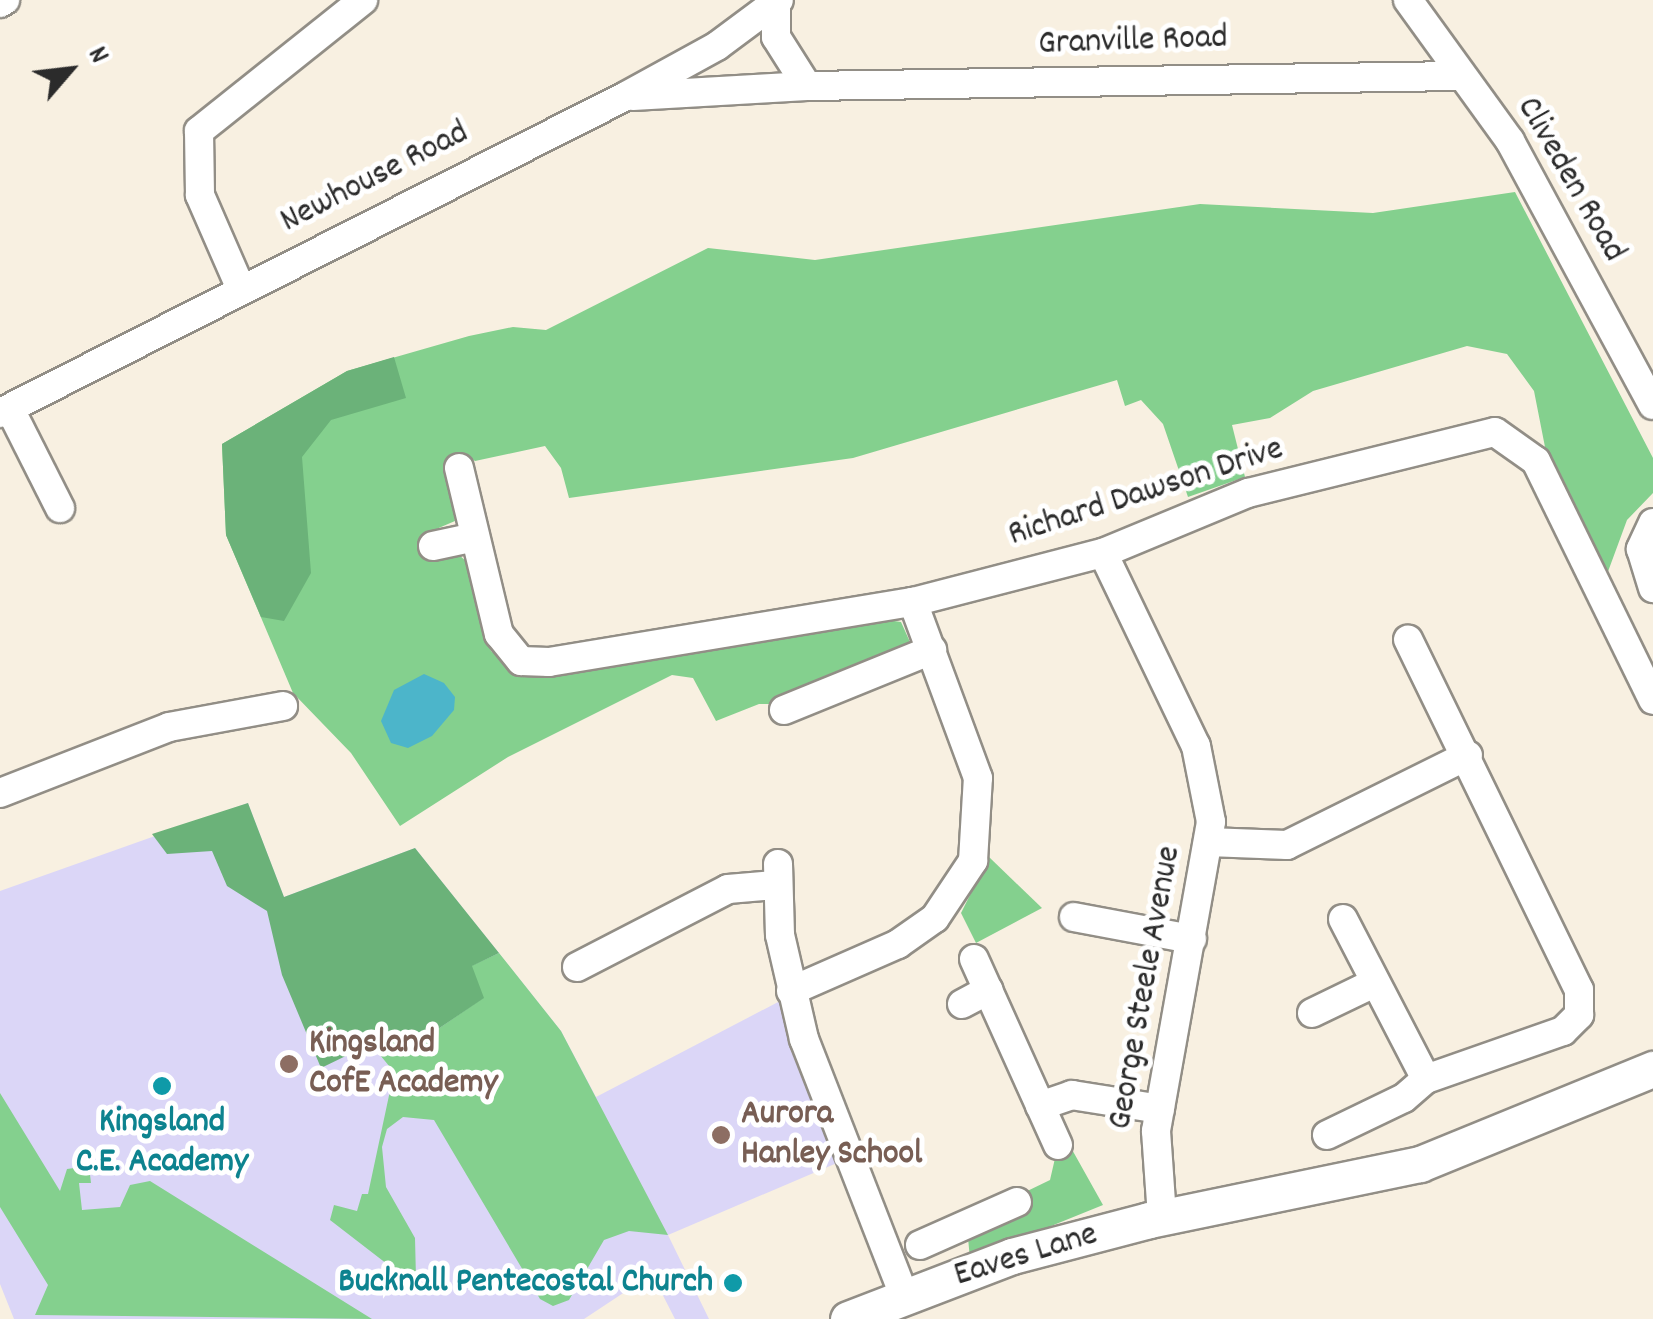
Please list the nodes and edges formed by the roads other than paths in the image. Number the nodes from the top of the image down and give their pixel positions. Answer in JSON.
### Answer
{"nodes":[{"id":1,"x":364,"y":0,"type":"edge"},
{"id":2,"x":1408,"y":0,"type":"edge"},
{"id":3,"x":777,"y":1,"type":"edge"},
{"id":4,"x":1461,"y":76,"type":"junction"},
{"id":5,"x":807,"y":86,"type":"junction"},
{"id":6,"x":626,"y":96,"type":"junction"},
{"id":7,"x":241,"y":288,"type":"junction"},
{"id":8,"x":1653,"y":406,"type":"edge"},
{"id":9,"x":5,"y":411,"type":"edge"},
{"id":10,"x":459,"y":468,"type":"dead end"},
{"id":11,"x":60,"y":508,"type":"dead end"},
{"id":12,"x":1653,"y":523,"type":"edge"},
{"id":13,"x":475,"y":536,"type":"junction"},
{"id":14,"x":433,"y":546,"type":"dead end"},
{"id":15,"x":1103,"y":553,"type":"junction"},
{"id":16,"x":1653,"y":588,"type":"edge"},
{"id":17,"x":913,"y":602,"type":"junction"},
{"id":18,"x":1408,"y":639,"type":"dead end"},
{"id":19,"x":932,"y":650,"type":"junction"},
{"id":20,"x":1653,"y":700,"type":"edge"},
{"id":21,"x":283,"y":706,"type":"dead end"},
{"id":22,"x":784,"y":710,"type":"dead end"},
{"id":23,"x":1468,"y":755,"type":"junction"},
{"id":24,"x":0,"y":793,"type":"edge"},
{"id":25,"x":1208,"y":842,"type":"junction"},
{"id":26,"x":1074,"y":917,"type":"dead end"},
{"id":27,"x":1344,"y":919,"type":"dead end"},
{"id":28,"x":1192,"y":939,"type":"junction"},
{"id":29,"x":974,"y":959,"type":"dead end"},
{"id":30,"x":577,"y":967,"type":"dead end"},
{"id":31,"x":1372,"y":984,"type":"junction"},
{"id":32,"x":988,"y":990,"type":"junction"},
{"id":33,"x":791,"y":991,"type":"junction"},
{"id":34,"x":962,"y":1004,"type":"dead end"},
{"id":35,"x":1312,"y":1013,"type":"dead end"},
{"id":36,"x":1653,"y":1069,"type":"edge"},
{"id":37,"x":1426,"y":1079,"type":"junction"},
{"id":38,"x":1040,"y":1106,"type":"junction"},
{"id":39,"x":1160,"y":1109,"type":"junction"},
{"id":40,"x":1327,"y":1135,"type":"dead end"},
{"id":41,"x":1058,"y":1145,"type":"dead end"},
{"id":42,"x":1017,"y":1202,"type":"dead end"},
{"id":43,"x":1156,"y":1218,"type":"junction"},
{"id":44,"x":948,"y":1234,"type":"junction"},
{"id":45,"x":920,"y":1245,"type":"dead end"},
{"id":46,"x":962,"y":1274,"type":"junction"},
{"id":47,"x":904,"y":1295,"type":"junction"},
{"id":48,"x":848,"y":1319,"type":"edge"}],
"edges":[{"from":1,"to":7,"type":"street"},
{"from":2,"to":4,"type":"street","name":"Cliveden Road"},
{"from":3,"to":5,"type":"street"},
{"from":3,"to":6,"type":"street","name":"Newhouse Road"},
{"from":4,"to":5,"type":"street","name":"Granville Road"},
{"from":4,"to":8,"type":"street","name":"Cliveden Road"},
{"from":5,"to":6,"type":"street","name":"Granville Road"},
{"from":6,"to":7,"type":"street","name":"Newhouse Road"},
{"from":7,"to":9,"type":"street","name":"Newhouse Road"},
{"from":9,"to":11,"type":"street"},
{"from":10,"to":13,"type":"street","name":"Richard Dawson Drive"},
{"from":12,"to":16,"type":"street"},
{"from":13,"to":14,"type":"street"},
{"from":13,"to":17,"type":"street","name":"Richard Dawson Drive"},
{"from":15,"to":17,"type":"street","name":"Richard Dawson Drive"},
{"from":15,"to":20,"type":"street","name":"Richard Dawson Drive"},
{"from":15,"to":25,"type":"street","name":"George Steele Avenue"},
{"from":17,"to":19,"type":"street"},
{"from":18,"to":23,"type":"street"},
{"from":19,"to":22,"type":"street"},
{"from":19,"to":33,"type":"street"},
{"from":21,"to":24,"type":"street"},
{"from":23,"to":25,"type":"street"},
{"from":23,"to":37,"type":"street"},
{"from":25,"to":28,"type":"street","name":"George Steele Avenue"},
{"from":26,"to":28,"type":"street"},
{"from":27,"to":31,"type":"street"},
{"from":28,"to":39,"type":"street","name":"George Steele Avenue"},
{"from":29,"to":32,"type":"street"},
{"from":30,"to":33,"type":"street"},
{"from":31,"to":35,"type":"street"},
{"from":31,"to":37,"type":"street"},
{"from":32,"to":34,"type":"street"},
{"from":32,"to":38,"type":"street"},
{"from":33,"to":47,"type":"street"},
{"from":36,"to":43,"type":"street","name":"Eaves Lane"},
{"from":37,"to":40,"type":"street"},
{"from":38,"to":39,"type":"street"},
{"from":38,"to":41,"type":"street"},
{"from":39,"to":43,"type":"street","name":"George Steele Avenue"},
{"from":42,"to":44,"type":"street"},
{"from":43,"to":46,"type":"street","name":"Eaves Lane"},
{"from":44,"to":45,"type":"street"},
{"from":44,"to":46,"type":"street"},
{"from":46,"to":47,"type":"street","name":"Eaves Lane"},
{"from":47,"to":48,"type":"street","name":"Eaves Lane"}]}
